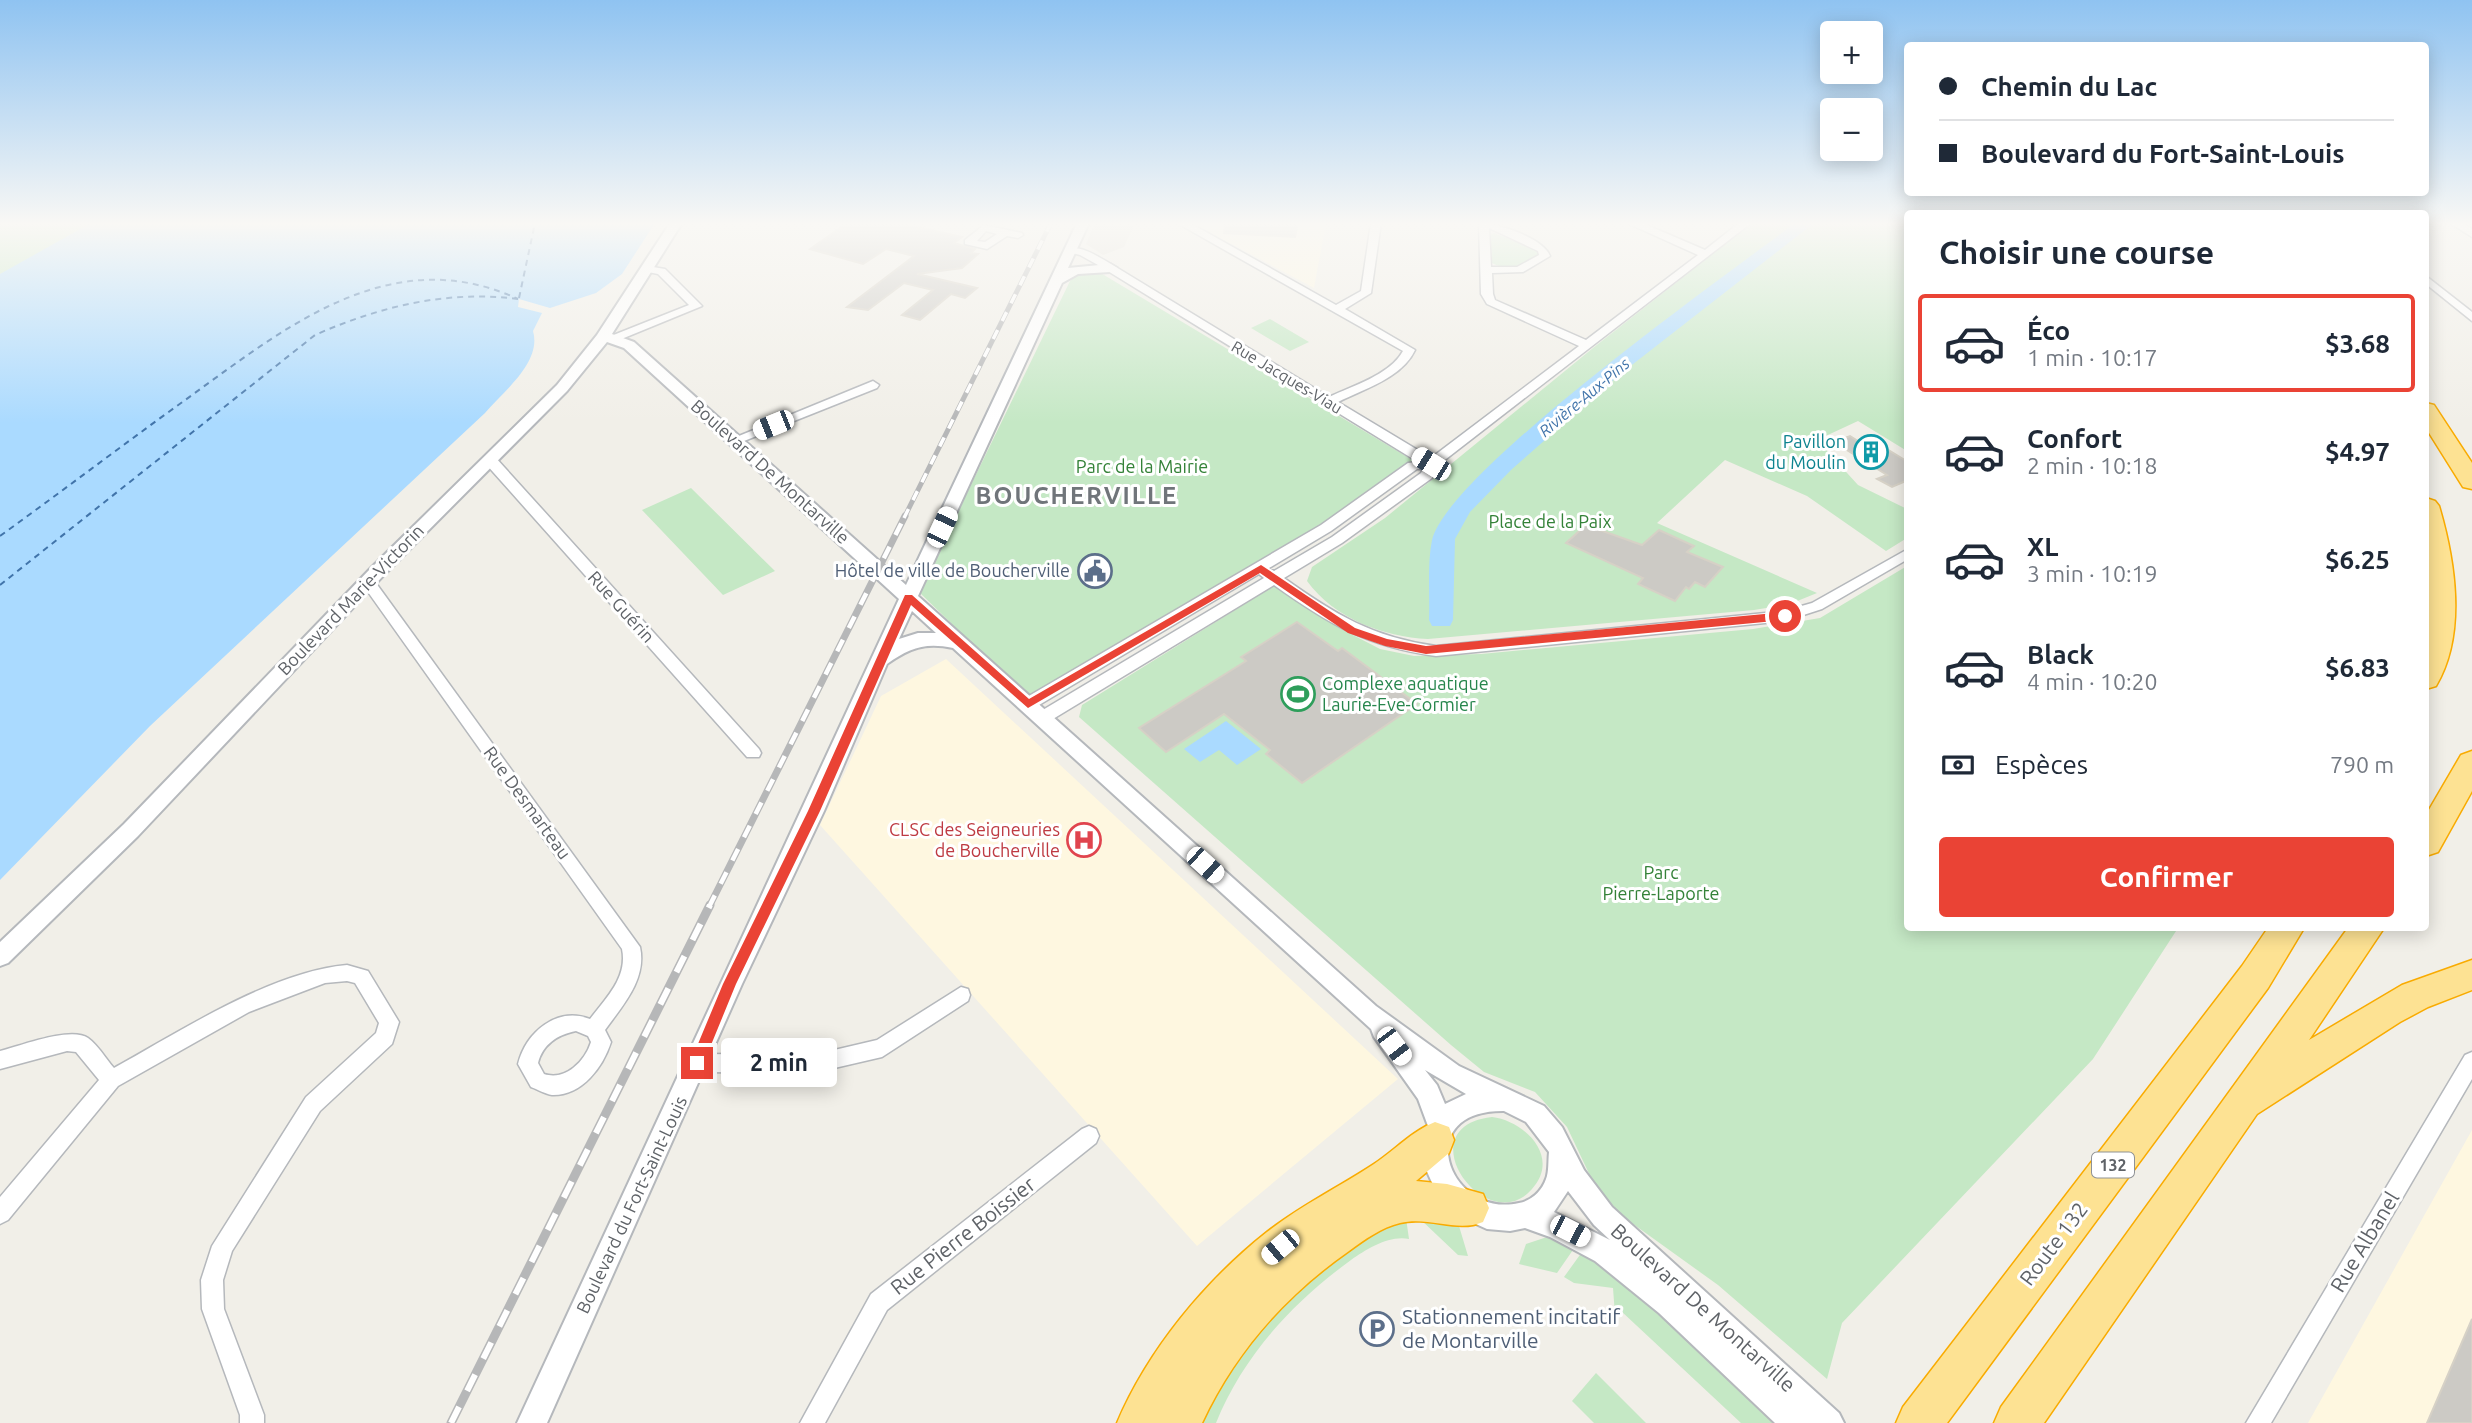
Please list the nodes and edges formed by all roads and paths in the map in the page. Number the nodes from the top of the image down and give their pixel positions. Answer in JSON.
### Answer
{"nodes":[{"id":1,"x":635,"y":289,"type":"edge"},
{"id":2,"x":679,"y":289,"type":"edge"},
{"id":3,"x":1052,"y":289,"type":"edge"},
{"id":4,"x":1145,"y":289,"type":"edge"},
{"id":5,"x":1302,"y":289,"type":"edge"},
{"id":6,"x":1367,"y":289,"type":"edge"},
{"id":7,"x":1487,"y":289,"type":"edge"},
{"id":8,"x":1660,"y":289,"type":"edge"},
{"id":9,"x":2438,"y":289,"type":"edge"},
{"id":10,"x":1337,"y":309,"type":"junction"},
{"id":11,"x":2472,"y":318,"type":"edge"},
{"id":12,"x":609,"y":338,"type":"junction"},
{"id":13,"x":1587,"y":345,"type":"junction"},
{"id":14,"x":873,"y":385,"type":"dead end"},
{"id":15,"x":1328,"y":402,"type":"junction"},
{"id":16,"x":2429,"y":414,"type":"edge"},
{"id":17,"x":735,"y":440,"type":"junction"},
{"id":18,"x":490,"y":460,"type":"junction"},
{"id":19,"x":1431,"y":464,"type":"junction"},
{"id":20,"x":2472,"y":482,"type":"edge"},
{"id":21,"x":2429,"y":517,"type":"edge"},
{"id":22,"x":1904,"y":555,"type":"edge"},
{"id":23,"x":1303,"y":561,"type":"junction"},
{"id":24,"x":1261,"y":568,"type":"junction"},
{"id":25,"x":1274,"y":578,"type":"junction"},
{"id":26,"x":368,"y":582,"type":"junction"},
{"id":27,"x":909,"y":598,"type":"junction"},
{"id":28,"x":1236,"y":600,"type":"junction"},
{"id":29,"x":1309,"y":602,"type":"junction"},
{"id":30,"x":961,"y":644,"type":"junction"},
{"id":31,"x":879,"y":662,"type":"junction"},
{"id":32,"x":2429,"y":668,"type":"edge"},
{"id":33,"x":1035,"y":711,"type":"junction"},
{"id":34,"x":753,"y":753,"type":"dead end"},
{"id":35,"x":2472,"y":763,"type":"edge"},
{"id":36,"x":2429,"y":838,"type":"edge"},
{"id":37,"x":2285,"y":931,"type":"edge"},
{"id":38,"x":2365,"y":931,"type":"edge"},
{"id":39,"x":0,"y":956,"type":"edge"},
{"id":40,"x":2472,"y":975,"type":"edge"},
{"id":41,"x":961,"y":995,"type":"dead end"},
{"id":42,"x":1368,"y":1013,"type":"junction"},
{"id":43,"x":595,"y":1028,"type":"dead end"},
{"id":44,"x":0,"y":1060,"type":"edge"},
{"id":45,"x":2472,"y":1061,"type":"edge"},
{"id":46,"x":697,"y":1063,"type":"junction"},
{"id":47,"x":111,"y":1080,"type":"junction"},
{"id":48,"x":1512,"y":1101,"type":"junction"},
{"id":49,"x":2242,"y":1106,"type":"junction"},
{"id":50,"x":1438,"y":1133,"type":"junction"},
{"id":51,"x":1088,"y":1136,"type":"dead end"},
{"id":52,"x":1561,"y":1152,"type":"junction"},
{"id":53,"x":1469,"y":1208,"type":"junction"},
{"id":54,"x":0,"y":1213,"type":"edge"},
{"id":55,"x":1528,"y":1216,"type":"junction"},
{"id":56,"x":1813,"y":1418,"type":"edge"},
{"id":57,"x":252,"y":1423,"type":"edge"},
{"id":58,"x":532,"y":1423,"type":"edge"},
{"id":59,"x":812,"y":1423,"type":"edge"},
{"id":60,"x":1140,"y":1423,"type":"edge"},
{"id":61,"x":1179,"y":1423,"type":"edge"},
{"id":62,"x":1919,"y":1423,"type":"edge"},
{"id":63,"x":2017,"y":1423,"type":"edge"},
{"id":64,"x":2258,"y":1423,"type":"edge"}],
"edges":[{"from":1,"to":12,"type":"street","name":"Boulevard Marie-Victorin"},
{"from":2,"to":12,"type":"street"},
{"from":3,"to":27,"type":"street","name":"Boulevard du Fort-Saint-Louis"},
{"from":4,"to":15,"type":"street","name":"Rue Jacques-Viau"},
{"from":5,"to":10,"type":"street"},
{"from":6,"to":10,"type":"street"},
{"from":7,"to":13,"type":"street"},
{"from":8,"to":13,"type":"street"},
{"from":9,"to":11,"type":"street"},
{"from":10,"to":15,"type":"street"},
{"from":12,"to":17,"type":"street","name":"Boulevard De Montarville"},
{"from":12,"to":18,"type":"street","name":"Boulevard Marie-Victorin"},
{"from":13,"to":19,"type":"street"},
{"from":14,"to":17,"type":"street"},
{"from":15,"to":19,"type":"street","name":"Rue Jacques-Viau"},
{"from":16,"to":20,"type":"highway"},
{"from":17,"to":27,"type":"street","name":"Boulevard De Montarville"},
{"from":18,"to":26,"type":"street","name":"Boulevard Marie-Victorin"},
{"from":18,"to":34,"type":"street","name":"Rue Guérin"},
{"from":19,"to":23,"type":"street"},
{"from":19,"to":24,"type":"street"},
{"from":21,"to":32,"type":"highway"},
{"from":22,"to":29,"type":"street"},
{"from":23,"to":25,"type":"street"},
{"from":23,"to":29,"type":"street"},
{"from":24,"to":25,"type":"street"},
{"from":24,"to":33,"type":"street"},
{"from":25,"to":28,"type":"street"},
{"from":25,"to":29,"type":"street"},
{"from":26,"to":39,"type":"street","name":"Boulevard Marie-Victorin"},
{"from":26,"to":43,"type":"street","name":"Rue Desmarteau"},
{"from":27,"to":30,"type":"street","name":"Boulevard De Montarville"},
{"from":27,"to":31,"type":"street","name":"Boulevard du Fort-Saint-Louis"},
{"from":28,"to":29,"type":"street"},
{"from":28,"to":33,"type":"street"},
{"from":30,"to":31,"type":"street"},
{"from":30,"to":33,"type":"street","name":"Boulevard De Montarville"},
{"from":31,"to":46,"type":"street","name":"Boulevard du Fort-Saint-Louis"},
{"from":33,"to":42,"type":"street","name":"Boulevard De Montarville"},
{"from":35,"to":36,"type":"highway"},
{"from":37,"to":62,"type":"highway","name":"Route 132","number":"132"},
{"from":38,"to":49,"type":"highway"},
{"from":40,"to":49,"type":"highway"},
{"from":41,"to":46,"type":"street"},
{"from":42,"to":48,"type":"street","name":"Boulevard De Montarville"},
{"from":42,"to":50,"type":"street","name":"Boulevard De Montarville"},
{"from":44,"to":47,"type":"street"},
{"from":45,"to":64,"type":"street","name":"Rue Albanel"},
{"from":46,"to":58,"type":"street","name":"Boulevard du Fort-Saint-Louis"},
{"from":47,"to":54,"type":"street"},
{"from":47,"to":57,"type":"street"},
{"from":48,"to":50,"type":"street"},
{"from":48,"to":52,"type":"street","name":"Boulevard De Montarville"},
{"from":49,"to":63,"type":"highway"},
{"from":50,"to":53,"type":"street","name":"Boulevard De Montarville"},
{"from":50,"to":60,"type":"highway"},
{"from":51,"to":59,"type":"street","name":"Rue Pierre Boissier"},
{"from":52,"to":55,"type":"street"},
{"from":52,"to":56,"type":"street","name":"Boulevard De Montarville"},
{"from":53,"to":55,"type":"street","name":"Boulevard De Montarville"},
{"from":53,"to":61,"type":"highway"},
{"from":55,"to":56,"type":"street","name":"Boulevard De Montarville"}]}
